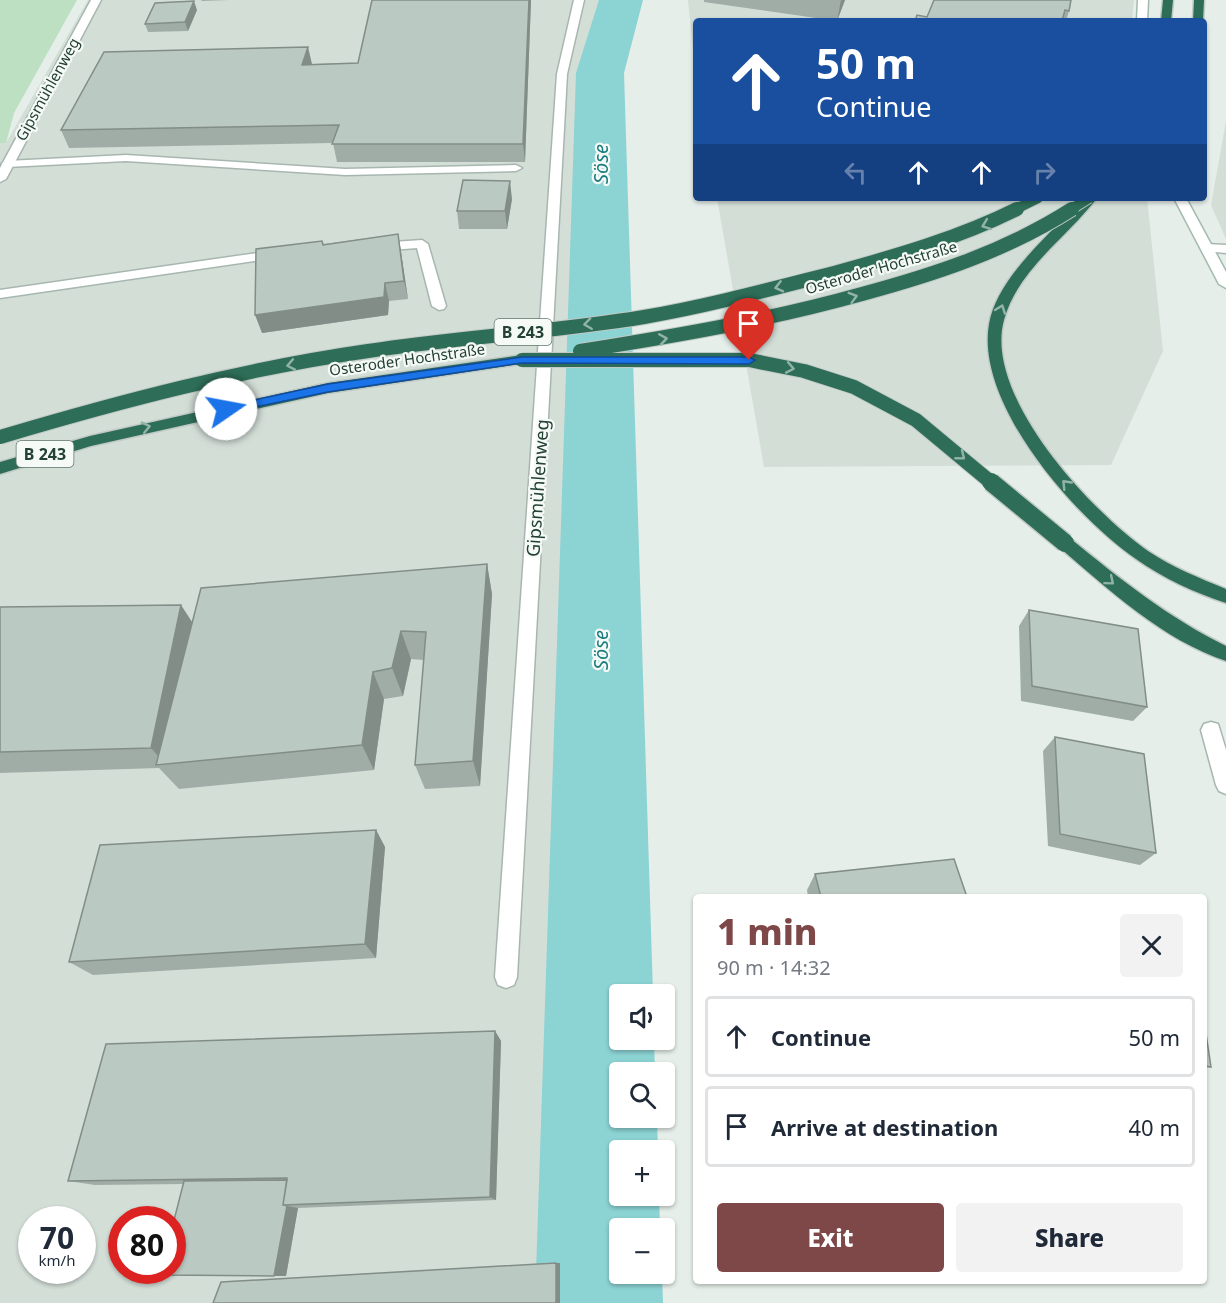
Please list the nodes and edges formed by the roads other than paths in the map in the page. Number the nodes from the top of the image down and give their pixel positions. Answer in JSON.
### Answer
{"nodes":[{"id":1,"x":96,"y":0,"type":"edge"},
{"id":2,"x":579,"y":0,"type":"edge"},
{"id":3,"x":1143,"y":0,"type":"edge"},
{"id":4,"x":1168,"y":0,"type":"edge"},
{"id":5,"x":1199,"y":0,"type":"edge"},
{"id":6,"x":1142,"y":18,"type":"edge"},
{"id":7,"x":1166,"y":18,"type":"edge"},
{"id":8,"x":1198,"y":18,"type":"edge"},
{"id":9,"x":6,"y":157,"type":"edge"},
{"id":10,"x":516,"y":168,"type":"edge"},
{"id":11,"x":0,"y":179,"type":"edge"},
{"id":12,"x":1032,"y":201,"type":"edge"},
{"id":13,"x":1085,"y":201,"type":"edge"},
{"id":14,"x":1087,"y":201,"type":"edge"},
{"id":15,"x":1182,"y":201,"type":"edge"},
{"id":16,"x":366,"y":248,"type":"edge"},
{"id":17,"x":1206,"y":248,"type":"junction"},
{"id":18,"x":1226,"y":249,"type":"edge"},
{"id":19,"x":287,"y":253,"type":"edge"},
{"id":20,"x":1226,"y":285,"type":"edge"},
{"id":21,"x":0,"y":294,"type":"edge"},
{"id":22,"x":439,"y":306,"type":"dead end"},
{"id":23,"x":522,"y":360,"type":"junction"},
{"id":24,"x":0,"y":437,"type":"edge"},
{"id":25,"x":0,"y":468,"type":"edge"},
{"id":26,"x":1226,"y":596,"type":"edge"},
{"id":27,"x":1226,"y":654,"type":"edge"},
{"id":28,"x":1211,"y":730,"type":"dead end"},
{"id":29,"x":1226,"y":785,"type":"edge"},
{"id":30,"x":506,"y":977,"type":"dead end"}],
"edges":[{"from":1,"to":9,"type":"street","name":"Gipsmühlenweg"},
{"from":2,"to":30,"type":"street","name":"Gipsmühlenweg"},
{"from":3,"to":6,"type":"street"},
{"from":4,"to":7,"type":"highway"},
{"from":5,"to":8,"type":"highway"},
{"from":9,"to":10,"type":"street"},
{"from":9,"to":11,"type":"street","name":"Gipsmühlenweg"},
{"from":12,"to":24,"type":"highway","name":"Osteroder Hochstraße","number":"B 243","one_way":true,"bridge":true},
{"from":23,"to":13,"type":"highway","name":"Osteroder Hochstraße","number":"B 243","one_way":true,"bridge":true},
{"from":26,"to":14,"type":"highway","one_way":true},
{"from":15,"to":17,"type":"street"},
{"from":16,"to":22,"type":"street"},
{"from":17,"to":18,"type":"street"},
{"from":17,"to":20,"type":"street"},
{"from":19,"to":21,"type":"street"},
{"from":25,"to":23,"type":"highway","name":"Osteroder Hochstraße","number":"B 243","one_way":true},
{"from":23,"to":27,"type":"highway","one_way":true,"bridge":true},
{"from":28,"to":29,"type":"street"}]}
